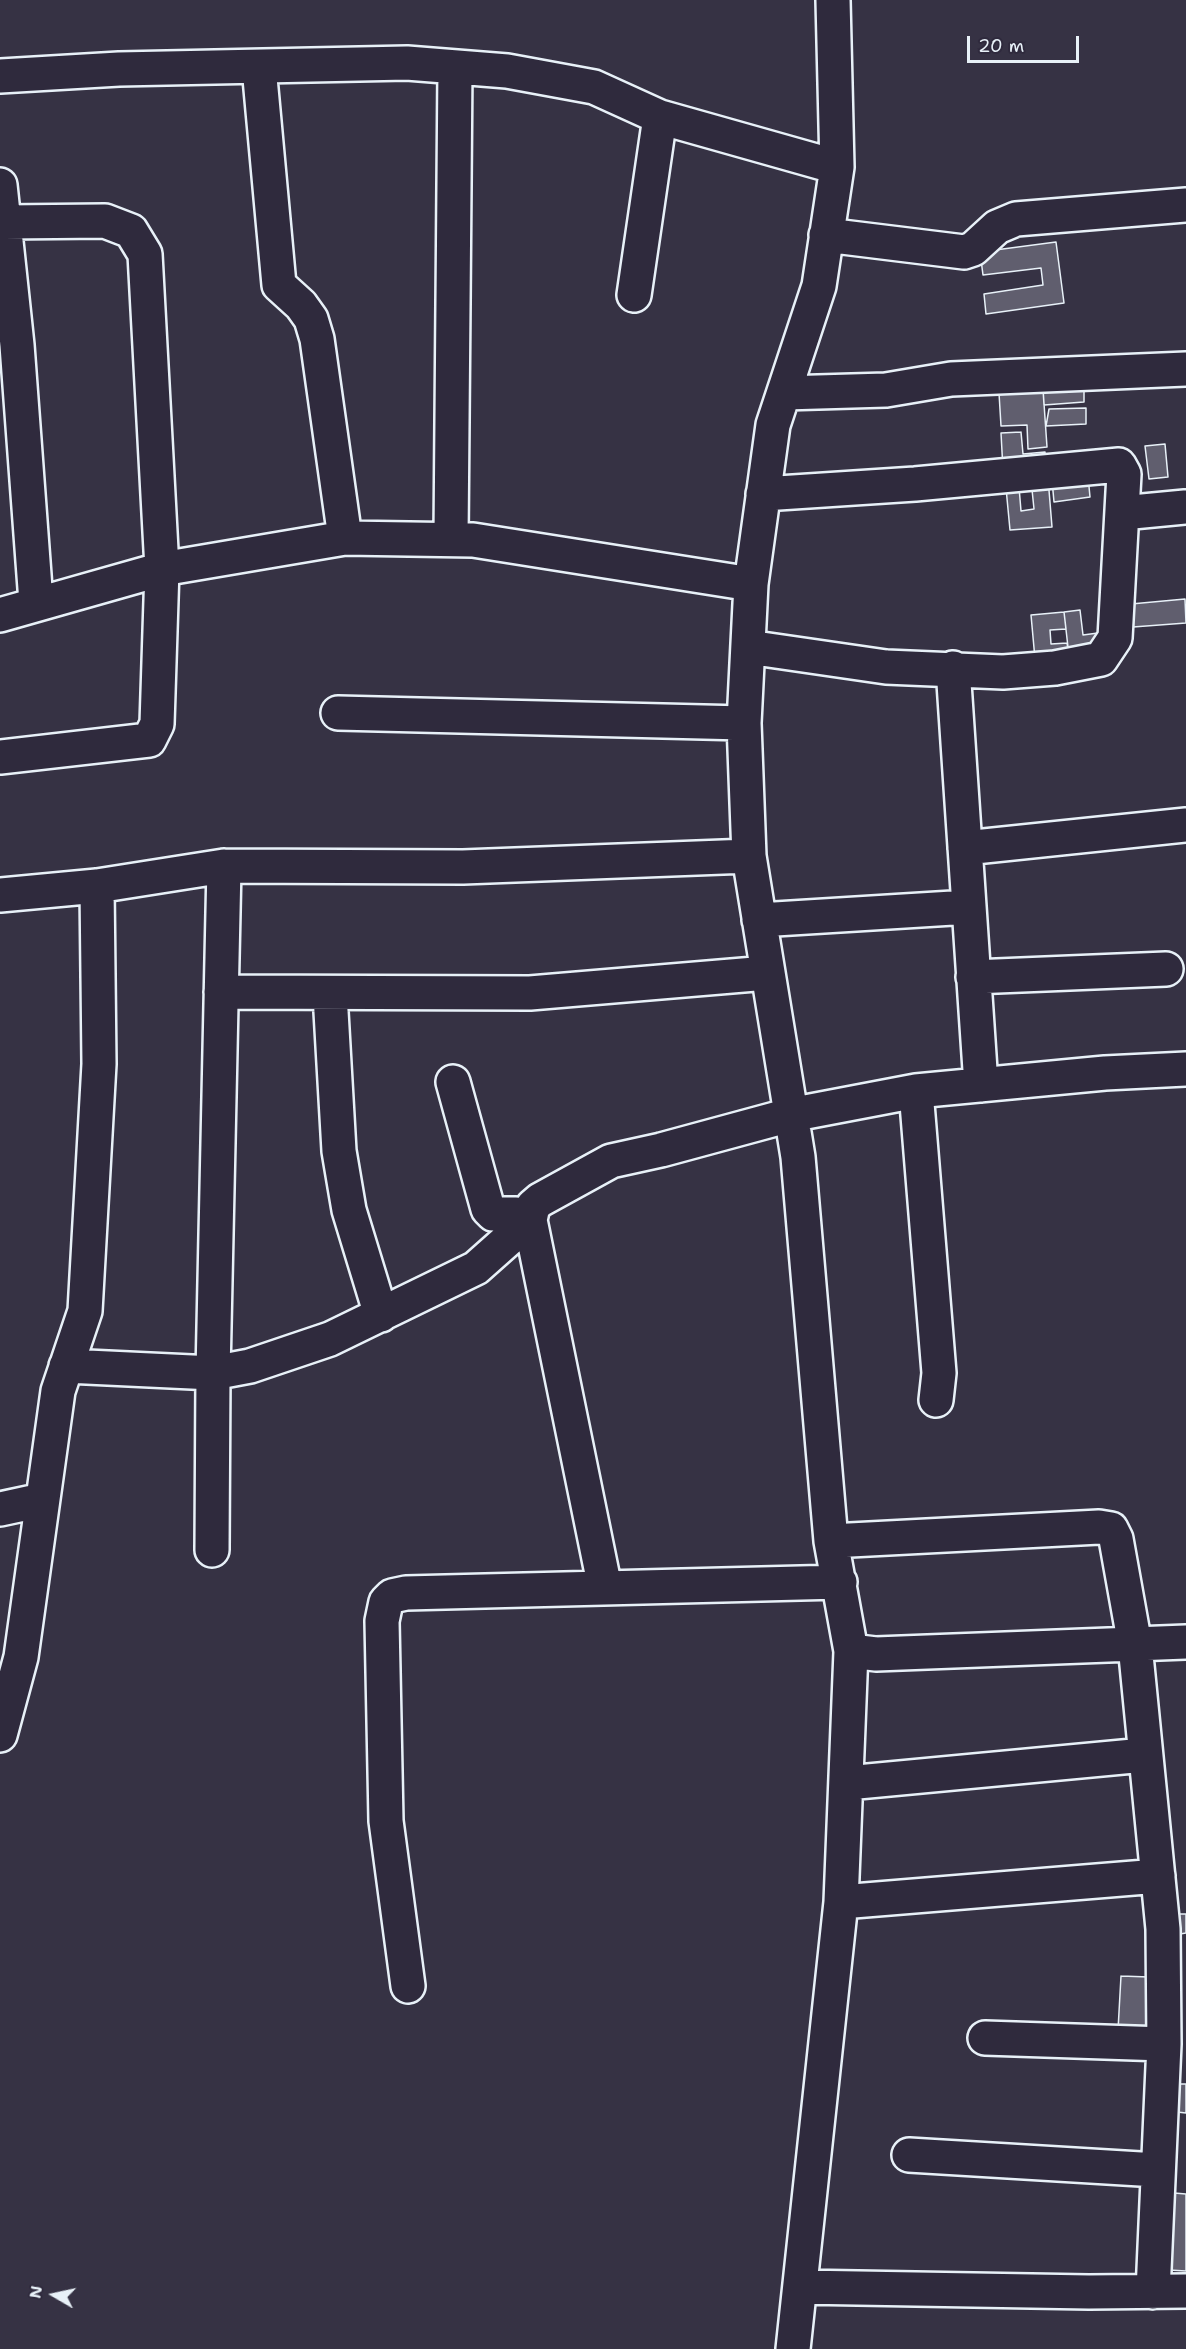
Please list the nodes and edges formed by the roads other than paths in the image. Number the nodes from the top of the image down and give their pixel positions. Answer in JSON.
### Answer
{"nodes":[{"id":1,"x":833,"y":0,"type":"edge"},
{"id":2,"x":259,"y":67,"type":"junction"},
{"id":3,"x":455,"y":67,"type":"junction"},
{"id":4,"x":0,"y":76,"type":"edge"},
{"id":5,"x":660,"y":117,"type":"junction"},
{"id":6,"x":837,"y":168,"type":"junction"},
{"id":7,"x":0,"y":185,"type":"edge"},
{"id":8,"x":1186,"y":206,"type":"edge"},
{"id":9,"x":4,"y":222,"type":"junction"},
{"id":10,"x":826,"y":235,"type":"junction"},
{"id":11,"x":634,"y":295,"type":"dead end"},
{"id":12,"x":1186,"y":369,"type":"edge"},
{"id":13,"x":784,"y":393,"type":"junction"},
{"id":14,"x":763,"y":494,"type":"junction"},
{"id":15,"x":1186,"y":507,"type":"edge"},
{"id":16,"x":1122,"y":513,"type":"junction"},
{"id":17,"x":345,"y":538,"type":"junction"},
{"id":18,"x":451,"y":538,"type":"junction"},
{"id":19,"x":162,"y":569,"type":"junction"},
{"id":20,"x":750,"y":584,"type":"junction"},
{"id":21,"x":36,"y":602,"type":"junction"},
{"id":22,"x":0,"y":615,"type":"edge"},
{"id":23,"x":747,"y":647,"type":"junction"},
{"id":24,"x":953,"y":668,"type":"junction"},
{"id":25,"x":338,"y":713,"type":"dead end"},
{"id":26,"x":744,"y":723,"type":"junction"},
{"id":27,"x":0,"y":757,"type":"edge"},
{"id":28,"x":1186,"y":825,"type":"edge"},
{"id":29,"x":965,"y":848,"type":"junction"},
{"id":30,"x":749,"y":856,"type":"junction"},
{"id":31,"x":224,"y":866,"type":"junction"},
{"id":32,"x":97,"y":886,"type":"junction"},
{"id":33,"x":0,"y":895,"type":"edge"},
{"id":34,"x":969,"y":907,"type":"junction"},
{"id":35,"x":759,"y":920,"type":"junction"},
{"id":36,"x":1166,"y":969,"type":"dead end"},
{"id":37,"x":767,"y":974,"type":"junction"},
{"id":38,"x":973,"y":976,"type":"junction"},
{"id":39,"x":221,"y":992,"type":"junction"},
{"id":40,"x":330,"y":994,"type":"junction"},
{"id":41,"x":1186,"y":1069,"type":"edge"},
{"id":42,"x":453,"y":1082,"type":"dead end"},
{"id":43,"x":981,"y":1085,"type":"junction"},
{"id":44,"x":916,"y":1091,"type":"junction"},
{"id":45,"x":790,"y":1115,"type":"junction"},
{"id":46,"x":525,"y":1226,"type":"junction"},
{"id":47,"x":381,"y":1315,"type":"junction"},
{"id":48,"x":66,"y":1366,"type":"junction"},
{"id":49,"x":213,"y":1373,"type":"junction"},
{"id":50,"x":936,"y":1400,"type":"dead end"},
{"id":51,"x":42,"y":1500,"type":"junction"},
{"id":52,"x":0,"y":1509,"type":"edge"},
{"id":53,"x":831,"y":1541,"type":"junction"},
{"id":54,"x":212,"y":1550,"type":"dead end"},
{"id":55,"x":840,"y":1582,"type":"junction"},
{"id":56,"x":605,"y":1588,"type":"junction"},
{"id":57,"x":1186,"y":1642,"type":"edge"},
{"id":58,"x":1135,"y":1645,"type":"junction"},
{"id":59,"x":851,"y":1651,"type":"junction"},
{"id":60,"x":0,"y":1736,"type":"edge"},
{"id":61,"x":1144,"y":1755,"type":"junction"},
{"id":62,"x":847,"y":1783,"type":"junction"},
{"id":63,"x":1158,"y":1876,"type":"junction"},
{"id":64,"x":841,"y":1902,"type":"junction"},
{"id":65,"x":408,"y":1986,"type":"dead end"},
{"id":66,"x":985,"y":2038,"type":"dead end"},
{"id":67,"x":1171,"y":2058,"type":"edge"},
{"id":68,"x":909,"y":2155,"type":"dead end"},
{"id":69,"x":1158,"y":2170,"type":"junction"},
{"id":70,"x":800,"y":2287,"type":"junction"},
{"id":71,"x":1186,"y":2291,"type":"edge"},
{"id":72,"x":1153,"y":2292,"type":"junction"},
{"id":73,"x":793,"y":2349,"type":"edge"}],
"edges":[{"from":1,"to":6,"type":"street"},
{"from":2,"to":3,"type":"street"},
{"from":2,"to":4,"type":"street"},
{"from":2,"to":17,"type":"street"},
{"from":3,"to":5,"type":"street"},
{"from":3,"to":18,"type":"street"},
{"from":5,"to":6,"type":"street"},
{"from":5,"to":11,"type":"street"},
{"from":6,"to":10,"type":"street"},
{"from":7,"to":9,"type":"street"},
{"from":8,"to":10,"type":"street"},
{"from":9,"to":19,"type":"street"},
{"from":9,"to":21,"type":"street"},
{"from":10,"to":13,"type":"street"},
{"from":12,"to":13,"type":"street"},
{"from":13,"to":14,"type":"street"},
{"from":14,"to":16,"type":"street"},
{"from":14,"to":20,"type":"street"},
{"from":15,"to":16,"type":"street"},
{"from":16,"to":24,"type":"street"},
{"from":17,"to":18,"type":"street"},
{"from":17,"to":19,"type":"street"},
{"from":18,"to":20,"type":"street"},
{"from":19,"to":21,"type":"street"},
{"from":19,"to":27,"type":"street"},
{"from":20,"to":23,"type":"street"},
{"from":21,"to":22,"type":"street"},
{"from":23,"to":24,"type":"street"},
{"from":23,"to":26,"type":"street"},
{"from":24,"to":29,"type":"street"},
{"from":25,"to":26,"type":"street"},
{"from":26,"to":30,"type":"street"},
{"from":28,"to":29,"type":"street"},
{"from":29,"to":34,"type":"street"},
{"from":30,"to":31,"type":"street"},
{"from":30,"to":35,"type":"street"},
{"from":31,"to":32,"type":"street"},
{"from":31,"to":39,"type":"street"},
{"from":32,"to":33,"type":"street"},
{"from":32,"to":48,"type":"street"},
{"from":34,"to":35,"type":"street"},
{"from":34,"to":38,"type":"street"},
{"from":35,"to":37,"type":"street"},
{"from":36,"to":38,"type":"street"},
{"from":37,"to":40,"type":"street"},
{"from":37,"to":45,"type":"street"},
{"from":38,"to":43,"type":"street"},
{"from":39,"to":40,"type":"street"},
{"from":39,"to":49,"type":"street"},
{"from":40,"to":47,"type":"street"},
{"from":41,"to":43,"type":"street"},
{"from":42,"to":46,"type":"street"},
{"from":43,"to":44,"type":"street"},
{"from":44,"to":45,"type":"street"},
{"from":44,"to":50,"type":"street"},
{"from":45,"to":46,"type":"street"},
{"from":45,"to":53,"type":"street"},
{"from":46,"to":47,"type":"street"},
{"from":46,"to":56,"type":"street"},
{"from":47,"to":49,"type":"street"},
{"from":48,"to":49,"type":"street"},
{"from":48,"to":51,"type":"street"},
{"from":49,"to":54,"type":"street"},
{"from":51,"to":52,"type":"street"},
{"from":51,"to":60,"type":"street"},
{"from":53,"to":55,"type":"street"},
{"from":53,"to":58,"type":"street"},
{"from":55,"to":56,"type":"street"},
{"from":55,"to":59,"type":"street"},
{"from":56,"to":65,"type":"street"},
{"from":57,"to":58,"type":"street"},
{"from":58,"to":59,"type":"street"},
{"from":58,"to":61,"type":"street"},
{"from":59,"to":62,"type":"street"},
{"from":61,"to":62,"type":"street"},
{"from":61,"to":63,"type":"street"},
{"from":62,"to":64,"type":"street"},
{"from":63,"to":64,"type":"street"},
{"from":63,"to":67,"type":"street"},
{"from":64,"to":70,"type":"street"},
{"from":66,"to":67,"type":"street"},
{"from":67,"to":69,"type":"street"},
{"from":68,"to":69,"type":"street"},
{"from":69,"to":72,"type":"street"},
{"from":70,"to":72,"type":"street"},
{"from":70,"to":73,"type":"street"},
{"from":71,"to":72,"type":"street"}]}
